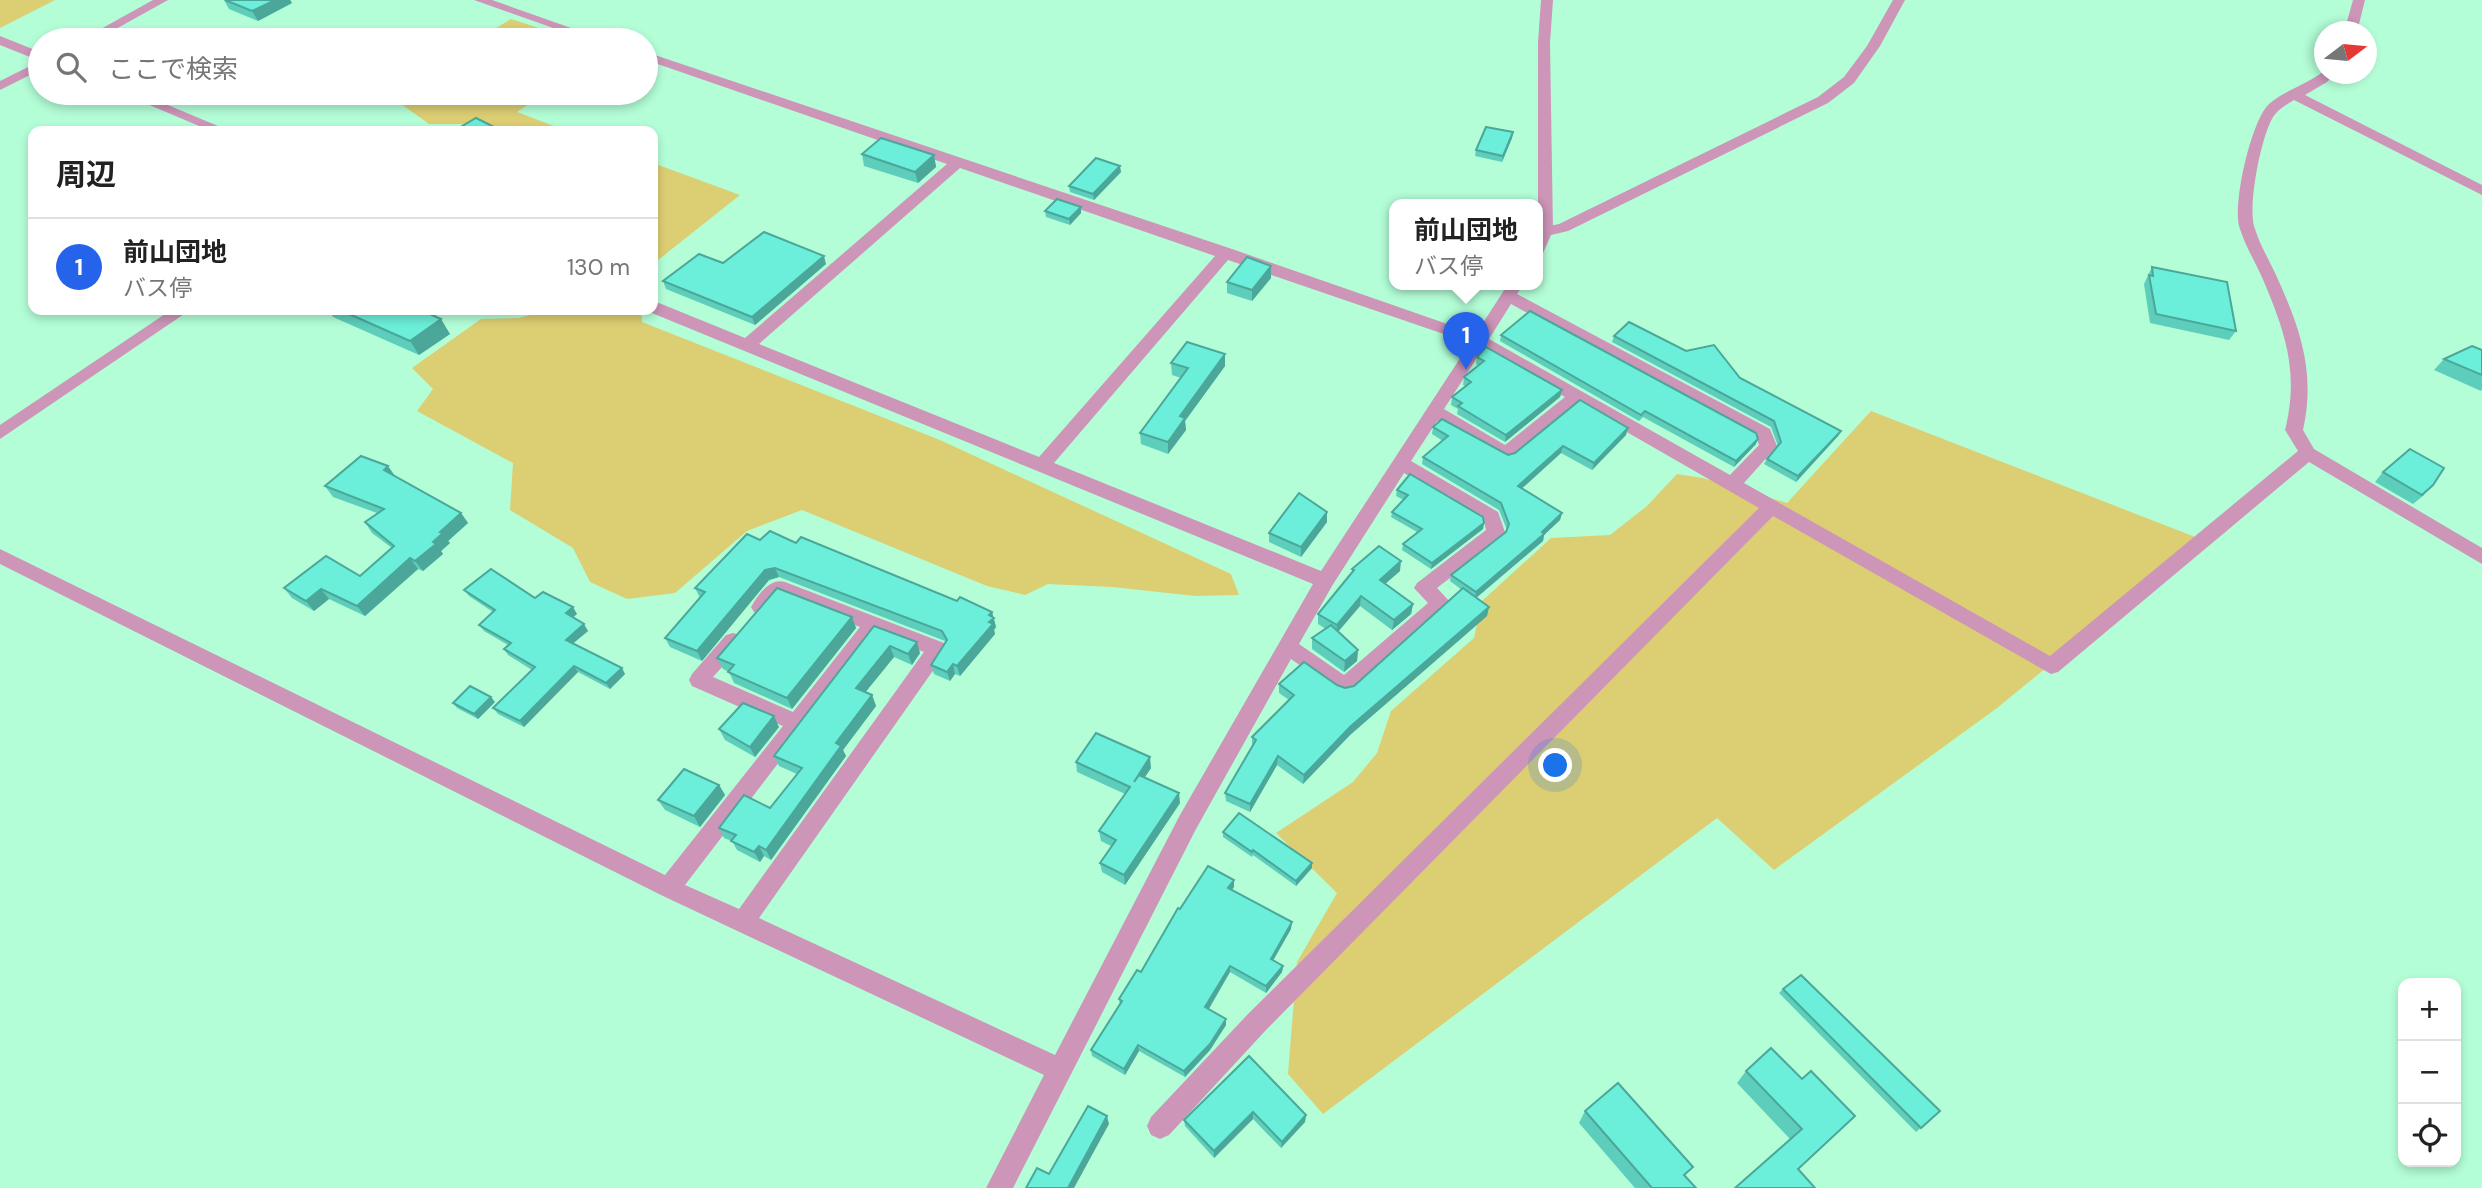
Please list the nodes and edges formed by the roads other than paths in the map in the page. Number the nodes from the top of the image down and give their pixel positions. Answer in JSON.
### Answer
{"nodes":[{"id":1,"x":162,"y":0,"type":"edge"},
{"id":2,"x":480,"y":0,"type":"edge"},
{"id":3,"x":1547,"y":0,"type":"edge"},
{"id":4,"x":1899,"y":0,"type":"edge"},
{"id":5,"x":2359,"y":0,"type":"edge"},
{"id":6,"x":2353,"y":21,"type":"edge"},
{"id":7,"x":110,"y":28,"type":"edge"},
{"id":8,"x":563,"y":28,"type":"edge"},
{"id":9,"x":0,"y":40,"type":"edge"},
{"id":10,"x":28,"y":52,"type":"edge"},
{"id":11,"x":658,"y":60,"type":"edge"},
{"id":12,"x":28,"y":71,"type":"edge"},
{"id":13,"x":2314,"y":84,"type":"edge"},
{"id":14,"x":0,"y":86,"type":"edge"},
{"id":15,"x":2296,"y":96,"type":"junction"},
{"id":16,"x":158,"y":105,"type":"edge"},
{"id":17,"x":210,"y":126,"type":"edge"},
{"id":18,"x":959,"y":161,"type":"junction"},
{"id":19,"x":2482,"y":191,"type":"edge"},
{"id":20,"x":1545,"y":231,"type":"junction"},
{"id":21,"x":1543,"y":236,"type":"edge"},
{"id":22,"x":1227,"y":252,"type":"junction"},
{"id":23,"x":1512,"y":290,"type":"edge"},
{"id":24,"x":658,"y":309,"type":"edge"},
{"id":25,"x":175,"y":315,"type":"edge"},
{"id":26,"x":1478,"y":340,"type":"junction"},
{"id":27,"x":747,"y":345,"type":"junction"},
{"id":28,"x":1577,"y":396,"type":"junction"},
{"id":29,"x":1434,"y":411,"type":"junction"},
{"id":30,"x":0,"y":433,"type":"edge"},
{"id":31,"x":2308,"y":453,"type":"junction"},
{"id":32,"x":1402,"y":464,"type":"junction"},
{"id":33,"x":1042,"y":466,"type":"junction"},
{"id":34,"x":1731,"y":485,"type":"junction"},
{"id":35,"x":1770,"y":508,"type":"junction"},
{"id":36,"x":0,"y":556,"type":"edge"},
{"id":37,"x":2482,"y":556,"type":"edge"},
{"id":38,"x":1325,"y":581,"type":"junction"},
{"id":39,"x":874,"y":624,"type":"junction"},
{"id":40,"x":1289,"y":647,"type":"junction"},
{"id":41,"x":797,"y":723,"type":"junction"},
{"id":42,"x":669,"y":888,"type":"junction"},
{"id":43,"x":743,"y":922,"type":"junction"},
{"id":44,"x":1061,"y":1070,"type":"junction"},
{"id":45,"x":1160,"y":1126,"type":"dead end"},
{"id":46,"x":999,"y":1188,"type":"edge"}],
"edges":[{"from":1,"to":7,"type":"street"},
{"from":2,"to":8,"type":"street"},
{"from":3,"to":20,"type":"street"},
{"from":4,"to":20,"type":"street"},
{"from":5,"to":6,"type":"street"},
{"from":9,"to":10,"type":"street"},
{"from":11,"to":18,"type":"street"},
{"from":12,"to":14,"type":"street"},
{"from":13,"to":15,"type":"street"},
{"from":15,"to":19,"type":"street"},
{"from":15,"to":31,"type":"street"},
{"from":16,"to":17,"type":"street"},
{"from":18,"to":22,"type":"street"},
{"from":18,"to":27,"type":"street"},
{"from":20,"to":21,"type":"street"},
{"from":22,"to":26,"type":"street"},
{"from":22,"to":33,"type":"street"},
{"from":23,"to":26,"type":"street"},
{"from":23,"to":34,"type":"street"},
{"from":24,"to":27,"type":"street"},
{"from":25,"to":30,"type":"street"},
{"from":26,"to":28,"type":"street"},
{"from":26,"to":29,"type":"street"},
{"from":27,"to":33,"type":"street"},
{"from":28,"to":29,"type":"street"},
{"from":28,"to":34,"type":"street"},
{"from":29,"to":32,"type":"street"},
{"from":31,"to":35,"type":"street"},
{"from":31,"to":37,"type":"street"},
{"from":32,"to":38,"type":"street"},
{"from":32,"to":40,"type":"street"},
{"from":33,"to":38,"type":"street"},
{"from":34,"to":35,"type":"street"},
{"from":35,"to":45,"type":"street"},
{"from":36,"to":42,"type":"street"},
{"from":38,"to":40,"type":"street"},
{"from":39,"to":41,"type":"street"},
{"from":39,"to":41,"type":"street"},
{"from":39,"to":43,"type":"street"},
{"from":40,"to":44,"type":"street"},
{"from":41,"to":42,"type":"street"},
{"from":42,"to":43,"type":"street"},
{"from":43,"to":44,"type":"street"},
{"from":44,"to":46,"type":"street"}]}
